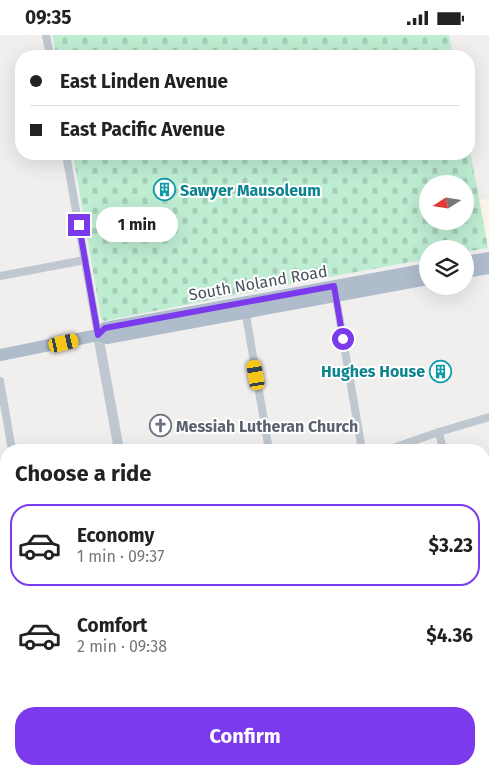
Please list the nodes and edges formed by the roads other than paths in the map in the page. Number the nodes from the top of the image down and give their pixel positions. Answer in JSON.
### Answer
{"nodes":[{"id":1,"x":46,"y":35,"type":"edge"},
{"id":2,"x":49,"y":50,"type":"edge"},
{"id":3,"x":67,"y":160,"type":"edge"},
{"id":4,"x":489,"y":258,"type":"edge"},
{"id":5,"x":85,"y":260,"type":"junction"},
{"id":6,"x":474,"y":260,"type":"edge"},
{"id":7,"x":489,"y":268,"type":"edge"},
{"id":8,"x":474,"y":270,"type":"edge"},
{"id":9,"x":419,"y":271,"type":"edge"},
{"id":10,"x":0,"y":276,"type":"edge"},
{"id":11,"x":419,"y":280,"type":"edge"},
{"id":12,"x":335,"y":291,"type":"junction"},
{"id":13,"x":245,"y":307,"type":"junction"},
{"id":14,"x":98,"y":335,"type":"junction"},
{"id":15,"x":0,"y":355,"type":"edge"},
{"id":16,"x":0,"y":381,"type":"edge"},
{"id":17,"x":489,"y":417,"type":"edge"},
{"id":18,"x":440,"y":431,"type":"junction"},
{"id":19,"x":11,"y":444,"type":"edge"},
{"id":20,"x":118,"y":444,"type":"edge"},
{"id":21,"x":268,"y":444,"type":"edge"},
{"id":22,"x":361,"y":444,"type":"edge"},
{"id":23,"x":404,"y":444,"type":"edge"},
{"id":24,"x":442,"y":444,"type":"edge"}],
"edges":[{"from":1,"to":2,"type":"street"},
{"from":3,"to":5,"type":"street"},
{"from":4,"to":6,"type":"main road"},
{"from":5,"to":10,"type":"street"},
{"from":5,"to":14,"type":"street"},
{"from":7,"to":8,"type":"main road"},
{"from":9,"to":12,"type":"main road","name":"South Noland Road"},
{"from":11,"to":12,"type":"main road","name":"South Noland Road"},
{"from":12,"to":13,"type":"main road","name":"South Noland Road"},
{"from":12,"to":22,"type":"street"},
{"from":13,"to":14,"type":"main road","name":"South Noland Road"},
{"from":13,"to":21,"type":"street"},
{"from":14,"to":15,"type":"main road","name":"South Noland Road"},
{"from":14,"to":20,"type":"street"},
{"from":16,"to":19,"type":"street"},
{"from":17,"to":18,"type":"street"},
{"from":18,"to":23,"type":"street"},
{"from":18,"to":24,"type":"street"}]}
